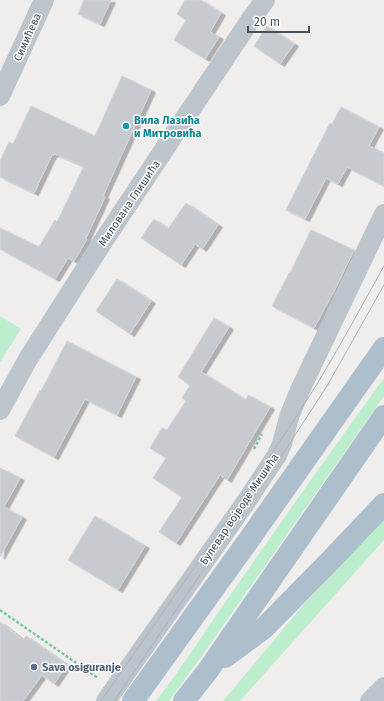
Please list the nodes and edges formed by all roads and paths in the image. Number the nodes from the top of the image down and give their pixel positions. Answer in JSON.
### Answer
{"nodes":[{"id":1,"x":44,"y":0,"type":"edge"},
{"id":2,"x":265,"y":0,"type":"edge"},
{"id":3,"x":0,"y":96,"type":"edge"},
{"id":4,"x":384,"y":214,"type":"edge"},
{"id":5,"x":384,"y":340,"type":"edge"},
{"id":6,"x":384,"y":348,"type":"edge"},
{"id":7,"x":363,"y":378,"type":"junction"},
{"id":8,"x":0,"y":410,"type":"edge"},
{"id":9,"x":384,"y":416,"type":"edge"},
{"id":10,"x":384,"y":444,"type":"edge"},
{"id":11,"x":343,"y":476,"type":"junction"},
{"id":12,"x":384,"y":504,"type":"edge"},
{"id":13,"x":0,"y":610,"type":"edge"},
{"id":14,"x":209,"y":669,"type":"junction"},
{"id":15,"x":98,"y":679,"type":"dead end"},
{"id":16,"x":384,"y":687,"type":"edge"},
{"id":17,"x":106,"y":701,"type":"edge"},
{"id":18,"x":133,"y":701,"type":"edge"},
{"id":19,"x":184,"y":701,"type":"edge"},
{"id":20,"x":370,"y":701,"type":"edge"}],
"edges":[{"from":1,"to":3,"type":"street","name":"Симићева"},
{"from":2,"to":8,"type":"street","name":"Милована Глишића"},
{"from":4,"to":17,"type":"street","name":"Булевар војводе Мишића"},
{"from":5,"to":7,"type":"main road"},
{"from":6,"to":7,"type":"main road"},
{"from":7,"to":18,"type":"main road"},
{"from":9,"to":11,"type":"main road"},
{"from":10,"to":11,"type":"main road"},
{"from":11,"to":14,"type":"main road"},
{"from":12,"to":14,"type":"main road"},
{"from":13,"to":15,"type":"path"},
{"from":14,"to":19,"type":"main road"},
{"from":16,"to":20,"type":"street"}]}
